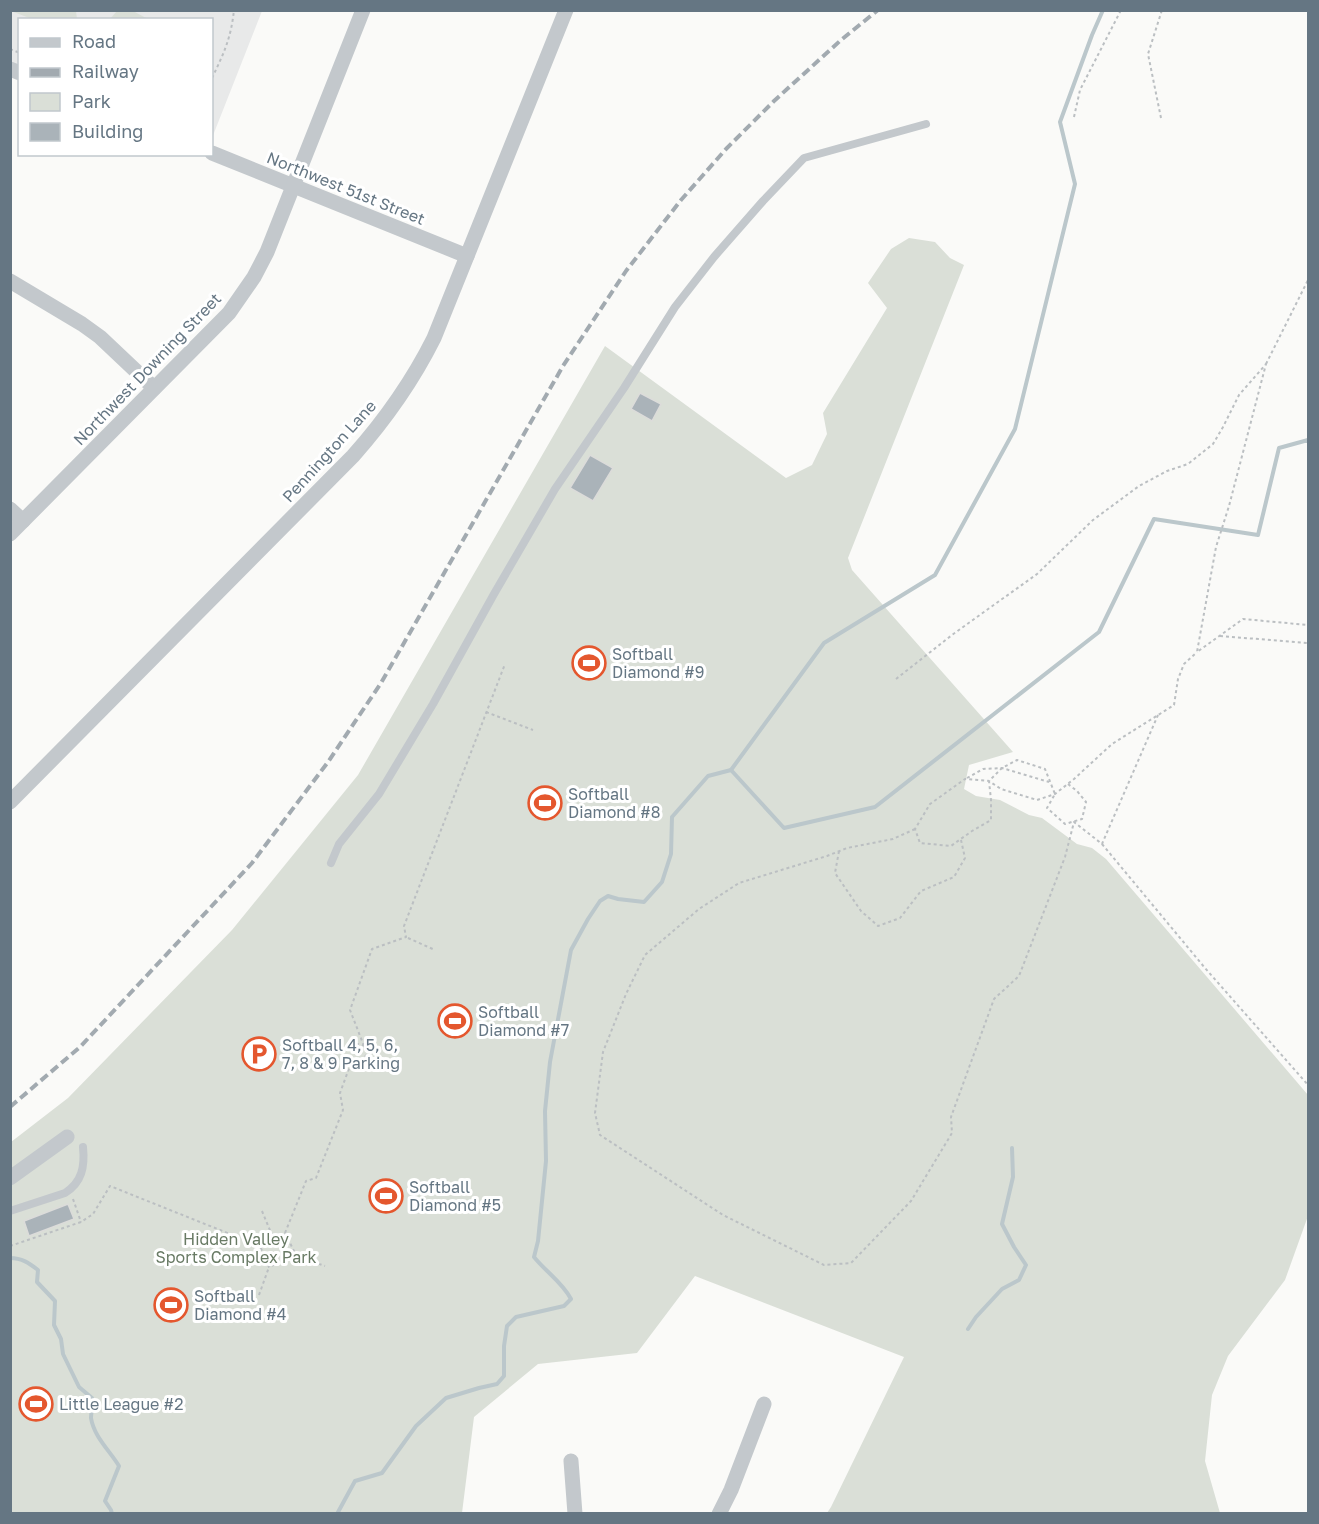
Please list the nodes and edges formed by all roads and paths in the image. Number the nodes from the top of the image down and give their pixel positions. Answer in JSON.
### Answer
{"nodes":[{"id":1,"x":234,"y":10,"type":"edge"},
{"id":2,"x":363,"y":10,"type":"edge"},
{"id":3,"x":566,"y":10,"type":"edge"},
{"id":4,"x":1121,"y":10,"type":"edge"},
{"id":5,"x":1162,"y":10,"type":"edge"},
{"id":6,"x":213,"y":76,"type":"edge"},
{"id":7,"x":1074,"y":117,"type":"dead end"},
{"id":8,"x":1161,"y":118,"type":"dead end"},
{"id":9,"x":926,"y":124,"type":"dead end"},
{"id":10,"x":213,"y":153,"type":"edge"},
{"id":11,"x":293,"y":186,"type":"junction"},
{"id":12,"x":467,"y":256,"type":"junction"},
{"id":13,"x":1308,"y":280,"type":"edge"},
{"id":14,"x":10,"y":281,"type":"edge"},
{"id":15,"x":1266,"y":364,"type":"junction"},
{"id":16,"x":154,"y":388,"type":"junction"},
{"id":17,"x":10,"y":509,"type":"edge"},
{"id":18,"x":23,"y":521,"type":"junction"},
{"id":19,"x":10,"y":534,"type":"edge"},
{"id":20,"x":1308,"y":625,"type":"edge"},
{"id":21,"x":1220,"y":636,"type":"junction"},
{"id":22,"x":1308,"y":643,"type":"edge"},
{"id":23,"x":1197,"y":651,"type":"junction"},
{"id":24,"x":505,"y":664,"type":"dead end"},
{"id":25,"x":896,"y":679,"type":"dead end"},
{"id":26,"x":486,"y":712,"type":"junction"},
{"id":27,"x":1158,"y":715,"type":"junction"},
{"id":28,"x":533,"y":730,"type":"dead end"},
{"id":29,"x":1002,"y":768,"type":"junction"},
{"id":30,"x":965,"y":779,"type":"junction"},
{"id":31,"x":989,"y":781,"type":"junction"},
{"id":32,"x":1049,"y":782,"type":"junction"},
{"id":33,"x":1068,"y":784,"type":"junction"},
{"id":34,"x":1055,"y":794,"type":"junction"},
{"id":35,"x":10,"y":802,"type":"edge"},
{"id":36,"x":1074,"y":822,"type":"junction"},
{"id":37,"x":915,"y":829,"type":"junction"},
{"id":38,"x":961,"y":839,"type":"junction"},
{"id":39,"x":1102,"y":844,"type":"junction"},
{"id":40,"x":839,"y":851,"type":"junction"},
{"id":41,"x":331,"y":863,"type":"dead end"},
{"id":42,"x":406,"y":937,"type":"junction"},
{"id":43,"x":435,"y":950,"type":"dead end"},
{"id":44,"x":348,"y":1042,"type":"dead end"},
{"id":45,"x":364,"y":1046,"type":"junction"},
{"id":46,"x":371,"y":1047,"type":"junction"},
{"id":47,"x":396,"y":1052,"type":"dead end"},
{"id":48,"x":1308,"y":1085,"type":"edge"},
{"id":49,"x":67,"y":1137,"type":"dead end"},
{"id":50,"x":83,"y":1147,"type":"dead end"},
{"id":51,"x":10,"y":1178,"type":"edge"},
{"id":52,"x":10,"y":1211,"type":"edge"},
{"id":53,"x":262,"y":1211,"type":"dead end"},
{"id":54,"x":285,"y":1233,"type":"junction"},
{"id":55,"x":274,"y":1240,"type":"junction"},
{"id":56,"x":10,"y":1246,"type":"edge"},
{"id":57,"x":260,"y":1246,"type":"junction"},
{"id":58,"x":296,"y":1255,"type":"junction"},
{"id":59,"x":325,"y":1266,"type":"dead end"},
{"id":60,"x":269,"y":1267,"type":"junction"},
{"id":61,"x":259,"y":1295,"type":"dead end"},
{"id":62,"x":764,"y":1404,"type":"dead end"},
{"id":63,"x":571,"y":1461,"type":"dead end"},
{"id":64,"x":575,"y":1514,"type":"edge"},
{"id":65,"x":719,"y":1514,"type":"edge"}],
"edges":[{"from":1,"to":6,"type":"path"},
{"from":2,"to":11,"type":"street","name":"Northwest Downing Street"},
{"from":3,"to":12,"type":"street","name":"Pennington Lane"},
{"from":4,"to":7,"type":"path"},
{"from":5,"to":8,"type":"path"},
{"from":9,"to":41,"type":"lane"},
{"from":10,"to":11,"type":"street","name":"Northwest 51st Street"},
{"from":11,"to":12,"type":"street","name":"Northwest 51st Street"},
{"from":11,"to":16,"type":"street","name":"Northwest Downing Street"},
{"from":12,"to":35,"type":"street","name":"Pennington Lane"},
{"from":13,"to":15,"type":"path"},
{"from":14,"to":16,"type":"street"},
{"from":15,"to":23,"type":"path"},
{"from":15,"to":25,"type":"path"},
{"from":16,"to":18,"type":"street","name":"Northwest Downing Street"},
{"from":17,"to":18,"type":"street"},
{"from":18,"to":19,"type":"street","name":"Northwest Downing Street"},
{"from":20,"to":21,"type":"path"},
{"from":21,"to":22,"type":"path"},
{"from":21,"to":23,"type":"path"},
{"from":23,"to":27,"type":"path"},
{"from":24,"to":26,"type":"path"},
{"from":26,"to":28,"type":"path"},
{"from":26,"to":42,"type":"path"},
{"from":27,"to":33,"type":"path"},
{"from":27,"to":39,"type":"path"},
{"from":29,"to":30,"type":"path"},
{"from":29,"to":31,"type":"path"},
{"from":29,"to":32,"type":"path"},
{"from":29,"to":32,"type":"path"},
{"from":30,"to":31,"type":"path"},
{"from":30,"to":37,"type":"path"},
{"from":31,"to":34,"type":"path"},
{"from":31,"to":38,"type":"path"},
{"from":32,"to":34,"type":"path"},
{"from":33,"to":34,"type":"path"},
{"from":33,"to":36,"type":"path"},
{"from":34,"to":36,"type":"path"},
{"from":36,"to":39,"type":"path"},
{"from":36,"to":40,"type":"path"},
{"from":37,"to":38,"type":"path"},
{"from":37,"to":40,"type":"path"},
{"from":38,"to":40,"type":"path"},
{"from":39,"to":48,"type":"path"},
{"from":42,"to":43,"type":"path"},
{"from":42,"to":45,"type":"path"},
{"from":44,"to":45,"type":"path"},
{"from":45,"to":46,"type":"path"},
{"from":46,"to":47,"type":"path"},
{"from":46,"to":54,"type":"path"},
{"from":49,"to":51,"type":"street"},
{"from":50,"to":52,"type":"lane"},
{"from":53,"to":55,"type":"path"},
{"from":54,"to":55,"type":"path"},
{"from":54,"to":58,"type":"path"},
{"from":55,"to":57,"type":"path"},
{"from":56,"to":57,"type":"path"},
{"from":57,"to":60,"type":"path"},
{"from":58,"to":59,"type":"path"},
{"from":58,"to":60,"type":"path"},
{"from":60,"to":61,"type":"path"},
{"from":62,"to":65,"type":"street"},
{"from":63,"to":64,"type":"street"}]}
